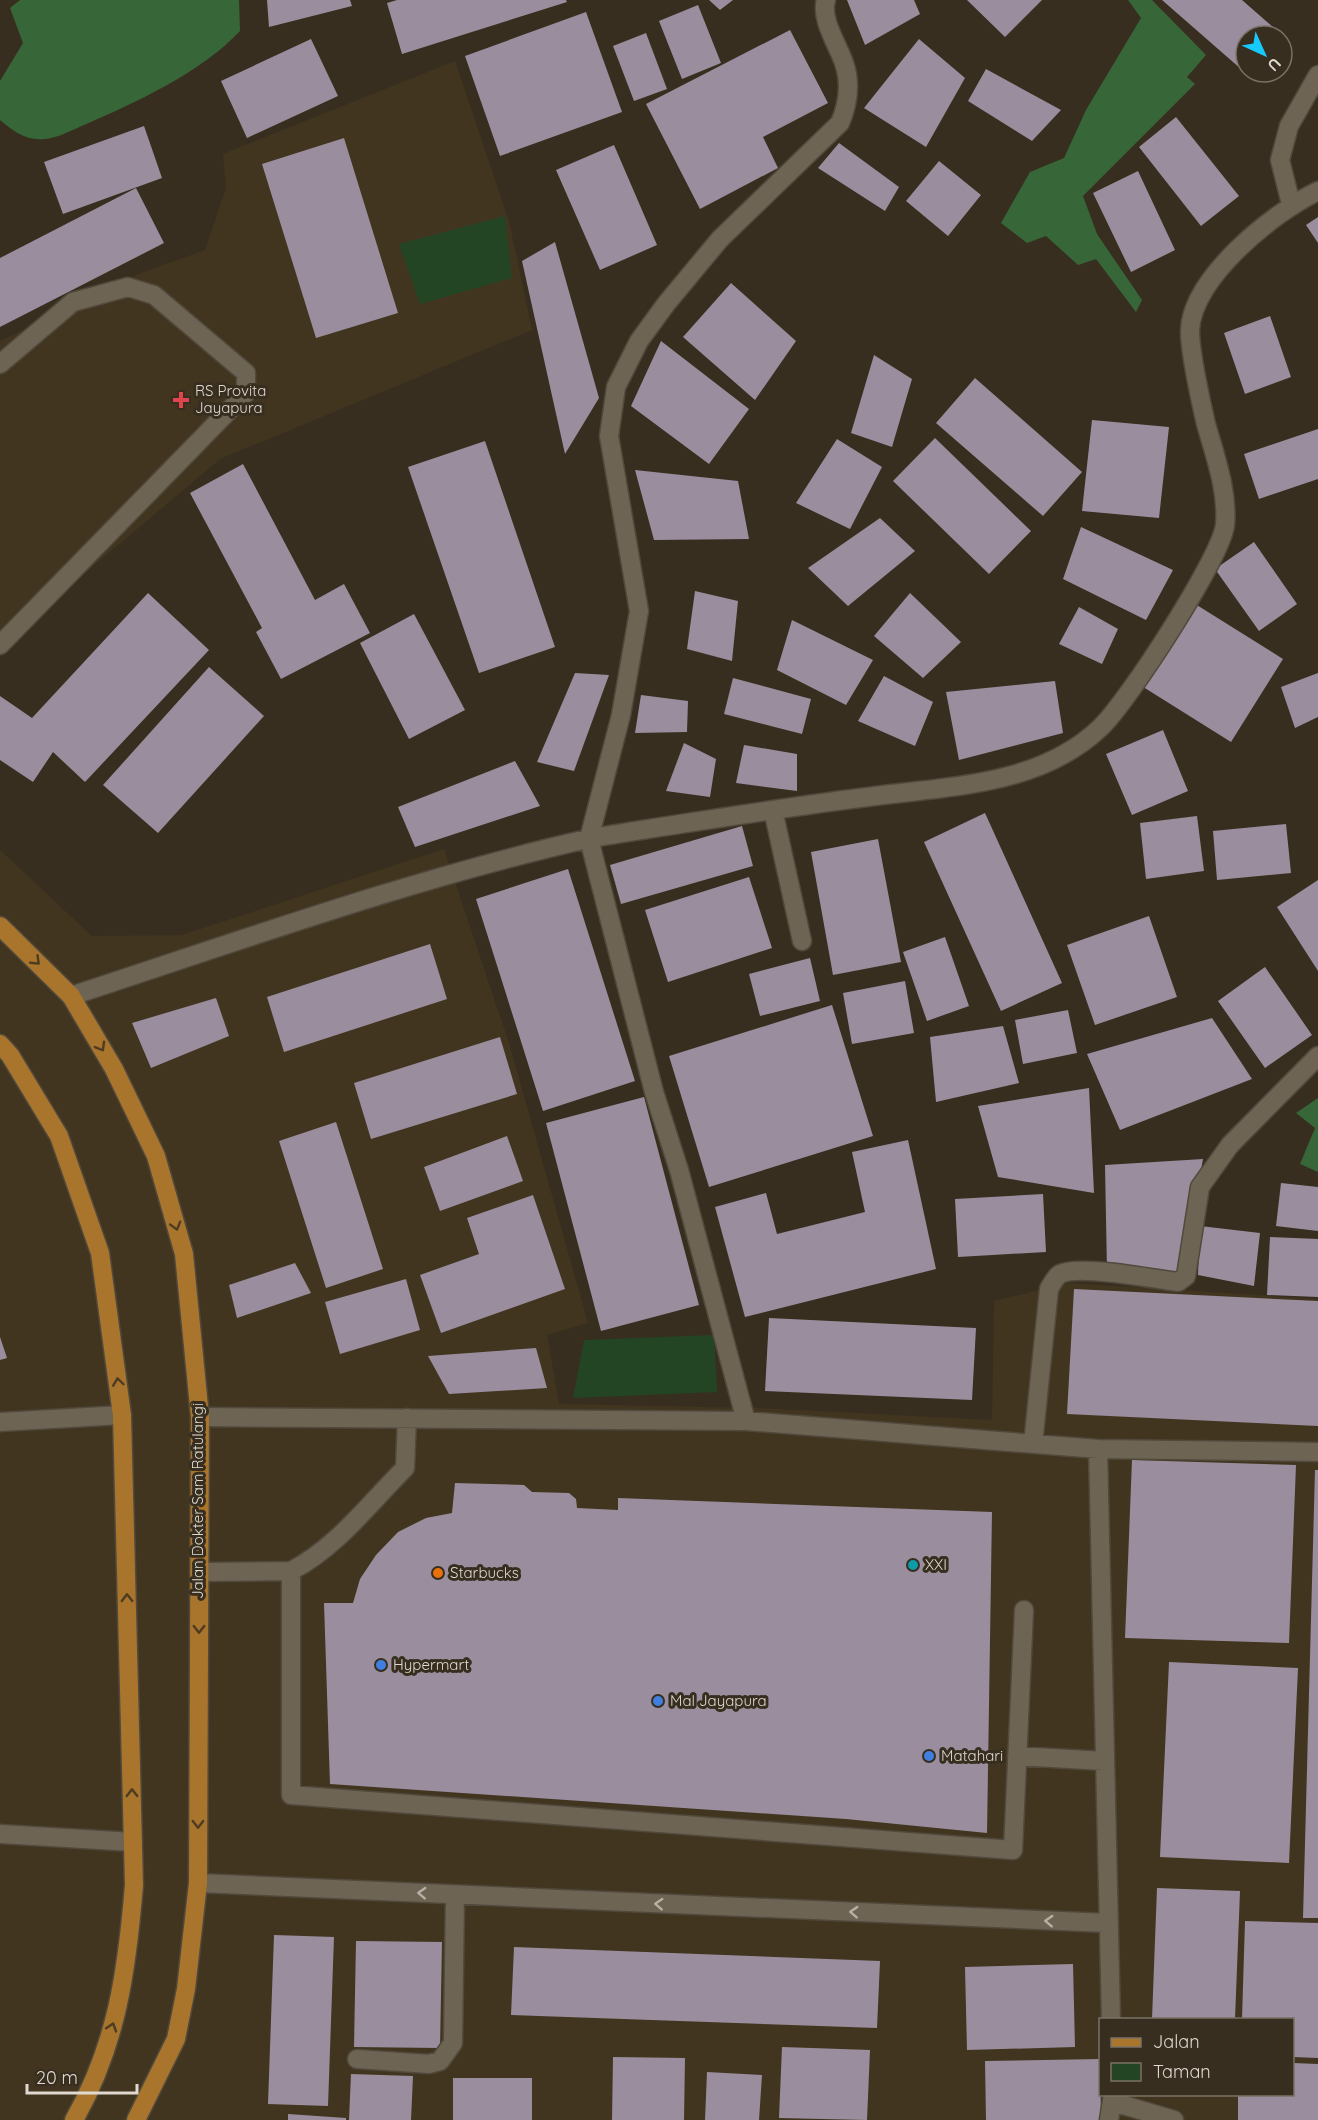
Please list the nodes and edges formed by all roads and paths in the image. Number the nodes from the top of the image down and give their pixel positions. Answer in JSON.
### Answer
{"nodes":[{"id":1,"x":826,"y":0,"type":"edge"},
{"id":2,"x":1318,"y":75,"type":"edge"},
{"id":3,"x":1318,"y":191,"type":"edge"},
{"id":4,"x":1292,"y":204,"type":"junction"},
{"id":5,"x":0,"y":364,"type":"edge"},
{"id":6,"x":0,"y":645,"type":"edge"},
{"id":7,"x":773,"y":810,"type":"junction"},
{"id":8,"x":589,"y":839,"type":"junction"},
{"id":9,"x":0,"y":926,"type":"edge"},
{"id":10,"x":802,"y":940,"type":"dead end"},
{"id":11,"x":71,"y":996,"type":"junction"},
{"id":12,"x":3,"y":1053,"type":"edge"},
{"id":13,"x":1318,"y":1056,"type":"edge"},
{"id":14,"x":123,"y":1415,"type":"junction"},
{"id":15,"x":200,"y":1417,"type":"junction"},
{"id":16,"x":407,"y":1418,"type":"junction"},
{"id":17,"x":746,"y":1421,"type":"junction"},
{"id":18,"x":0,"y":1422,"type":"edge"},
{"id":19,"x":1033,"y":1444,"type":"junction"},
{"id":20,"x":1098,"y":1449,"type":"junction"},
{"id":21,"x":1318,"y":1452,"type":"edge"},
{"id":22,"x":291,"y":1571,"type":"junction"},
{"id":23,"x":199,"y":1572,"type":"junction"},
{"id":24,"x":1024,"y":1610,"type":"dead end"},
{"id":25,"x":1017,"y":1756,"type":"junction"},
{"id":26,"x":1104,"y":1761,"type":"junction"},
{"id":27,"x":0,"y":1834,"type":"edge"},
{"id":28,"x":133,"y":1842,"type":"junction"},
{"id":29,"x":198,"y":1883,"type":"junction"},
{"id":30,"x":455,"y":1895,"type":"junction"},
{"id":31,"x":1107,"y":1923,"type":"junction"},
{"id":32,"x":1110,"y":2018,"type":"edge"},
{"id":33,"x":357,"y":2060,"type":"dead end"},
{"id":34,"x":1113,"y":2098,"type":"edge"},
{"id":35,"x":74,"y":2120,"type":"edge"},
{"id":36,"x":136,"y":2120,"type":"edge"},
{"id":37,"x":1109,"y":2120,"type":"edge"},
{"id":38,"x":1174,"y":2120,"type":"edge"}],
"edges":[{"from":1,"to":8,"type":"street"},
{"from":2,"to":4,"type":"street"},
{"from":3,"to":4,"type":"street"},
{"from":4,"to":7,"type":"street"},
{"from":5,"to":6,"type":"street"},
{"from":7,"to":8,"type":"street"},
{"from":7,"to":10,"type":"street"},
{"from":8,"to":11,"type":"street"},
{"from":8,"to":17,"type":"street"},
{"from":9,"to":11,"type":"main road","name":"Jalan Dokter Sam Ratulangi","one_way":true},
{"from":11,"to":15,"type":"main road","name":"Jalan Dokter Sam Ratulangi","one_way":true},
{"from":14,"to":12,"type":"main road","one_way":true},
{"from":13,"to":19,"type":"street"},
{"from":14,"to":18,"type":"street"},
{"from":28,"to":14,"type":"main road","one_way":true},
{"from":15,"to":16,"type":"street"},
{"from":15,"to":23,"type":"main road","name":"Jalan Dokter Sam Ratulangi"},
{"from":16,"to":17,"type":"street"},
{"from":16,"to":22,"type":"street"},
{"from":17,"to":19,"type":"street"},
{"from":19,"to":20,"type":"street"},
{"from":20,"to":21,"type":"street"},
{"from":20,"to":26,"type":"street"},
{"from":22,"to":23,"type":"street"},
{"from":22,"to":25,"type":"street"},
{"from":23,"to":29,"type":"main road","name":"Jalan Dokter Sam Ratulangi","one_way":true},
{"from":24,"to":25,"type":"street"},
{"from":25,"to":26,"type":"street"},
{"from":26,"to":31,"type":"street"},
{"from":27,"to":28,"type":"street"},
{"from":35,"to":28,"type":"main road","one_way":true},
{"from":30,"to":29,"type":"street","one_way":true},
{"from":29,"to":36,"type":"main road","name":"Jalan Dokter Sam Ratulangi"},
{"from":31,"to":30,"type":"street","one_way":true},
{"from":30,"to":33,"type":"street"},
{"from":31,"to":32,"type":"street"},
{"from":34,"to":37,"type":"street"},
{"from":34,"to":38,"type":"street"}]}
